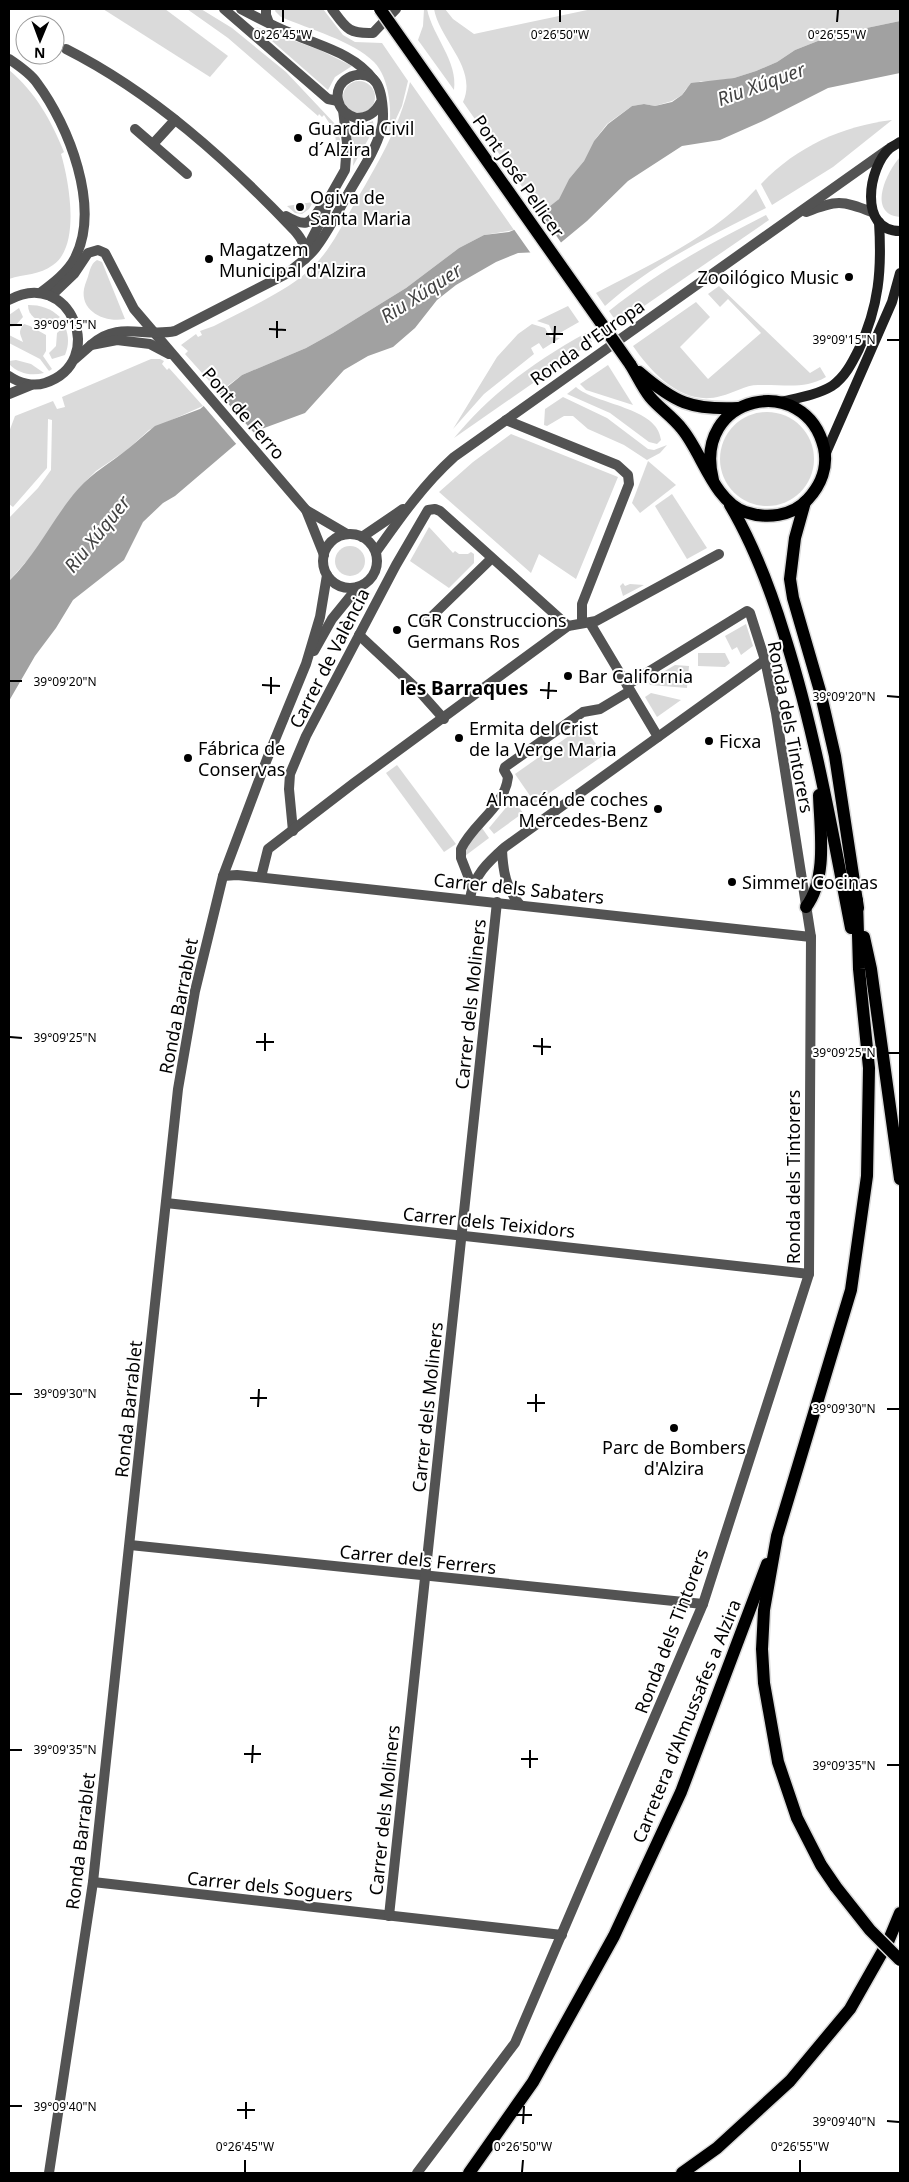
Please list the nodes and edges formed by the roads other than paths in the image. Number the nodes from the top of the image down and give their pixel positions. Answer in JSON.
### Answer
{"nodes":[{"id":1,"x":224,"y":9,"type":"edge"},
{"id":2,"x":241,"y":9,"type":"edge"},
{"id":3,"x":266,"y":9,"type":"edge"},
{"id":4,"x":332,"y":9,"type":"edge"},
{"id":5,"x":380,"y":9,"type":"edge"},
{"id":6,"x":396,"y":9,"type":"edge"},
{"id":7,"x":269,"y":23,"type":"junction"},
{"id":8,"x":66,"y":49,"type":"dead end"},
{"id":9,"x":9,"y":58,"type":"edge"},
{"id":10,"x":374,"y":80,"type":"junction"},
{"id":11,"x":381,"y":102,"type":"junction"},
{"id":12,"x":340,"y":106,"type":"junction"},
{"id":13,"x":175,"y":120,"type":"junction"},
{"id":14,"x":135,"y":128,"type":"dead end"},
{"id":15,"x":900,"y":142,"type":"edge"},
{"id":16,"x":153,"y":144,"type":"junction"},
{"id":17,"x":890,"y":148,"type":"junction"},
{"id":18,"x":187,"y":174,"type":"dead end"},
{"id":19,"x":328,"y":200,"type":"junction"},
{"id":20,"x":274,"y":210,"type":"junction"},
{"id":21,"x":872,"y":212,"type":"junction"},
{"id":22,"x":794,"y":216,"type":"junction"},
{"id":23,"x":879,"y":222,"type":"junction"},
{"id":24,"x":900,"y":231,"type":"edge"},
{"id":25,"x":306,"y":254,"type":"junction"},
{"id":26,"x":900,"y":273,"type":"edge"},
{"id":27,"x":40,"y":293,"type":"junction"},
{"id":28,"x":51,"y":296,"type":"junction"},
{"id":29,"x":9,"y":300,"type":"edge"},
{"id":30,"x":156,"y":334,"type":"junction"},
{"id":31,"x":91,"y":345,"type":"junction"},
{"id":32,"x":178,"y":361,"type":"junction"},
{"id":33,"x":71,"y":363,"type":"junction"},
{"id":34,"x":630,"y":364,"type":"junction"},
{"id":35,"x":9,"y":376,"type":"edge"},
{"id":36,"x":33,"y":385,"type":"junction"},
{"id":37,"x":9,"y":394,"type":"edge"},
{"id":38,"x":780,"y":402,"type":"junction"},
{"id":39,"x":738,"y":408,"type":"junction"},
{"id":40,"x":506,"y":420,"type":"junction"},
{"id":41,"x":825,"y":455,"type":"junction"},
{"id":42,"x":713,"y":480,"type":"junction"},
{"id":43,"x":728,"y":501,"type":"junction"},
{"id":44,"x":805,"y":502,"type":"junction"},
{"id":45,"x":408,"y":506,"type":"junction"},
{"id":46,"x":306,"y":510,"type":"junction"},
{"id":47,"x":347,"y":534,"type":"junction"},
{"id":48,"x":362,"y":536,"type":"junction"},
{"id":49,"x":376,"y":552,"type":"junction"},
{"id":50,"x":719,"y":554,"type":"dead end"},
{"id":51,"x":324,"y":555,"type":"junction"},
{"id":52,"x":492,"y":559,"type":"junction"},
{"id":53,"x":327,"y":575,"type":"junction"},
{"id":54,"x":358,"y":588,"type":"junction"},
{"id":55,"x":428,"y":620,"type":"dead end"},
{"id":56,"x":586,"y":623,"type":"junction"},
{"id":57,"x":568,"y":626,"type":"junction"},
{"id":58,"x":359,"y":635,"type":"junction"},
{"id":59,"x":765,"y":660,"type":"junction"},
{"id":60,"x":306,"y":664,"type":"junction"},
{"id":61,"x":629,"y":688,"type":"junction"},
{"id":62,"x":444,"y":719,"type":"junction"},
{"id":63,"x":658,"y":737,"type":"junction"},
{"id":64,"x":816,"y":750,"type":"junction"},
{"id":65,"x":293,"y":830,"type":"junction"},
{"id":66,"x":502,"y":850,"type":"junction"},
{"id":67,"x":223,"y":876,"type":"junction"},
{"id":68,"x":262,"y":878,"type":"junction"},
{"id":69,"x":472,"y":886,"type":"junction"},
{"id":70,"x":470,"y":899,"type":"junction"},
{"id":71,"x":857,"y":900,"type":"junction"},
{"id":72,"x":498,"y":902,"type":"junction"},
{"id":73,"x":520,"y":904,"type":"junction"},
{"id":74,"x":806,"y":908,"type":"junction"},
{"id":75,"x":811,"y":937,"type":"junction"},
{"id":76,"x":859,"y":969,"type":"junction"},
{"id":77,"x":900,"y":1178,"type":"edge"},
{"id":78,"x":166,"y":1203,"type":"junction"},
{"id":79,"x":462,"y":1236,"type":"junction"},
{"id":80,"x":809,"y":1274,"type":"junction"},
{"id":81,"x":777,"y":1536,"type":"junction"},
{"id":82,"x":130,"y":1546,"type":"junction"},
{"id":83,"x":425,"y":1576,"type":"junction"},
{"id":84,"x":702,"y":1604,"type":"junction"},
{"id":85,"x":93,"y":1882,"type":"junction"},
{"id":86,"x":900,"y":1913,"type":"edge"},
{"id":87,"x":389,"y":1916,"type":"junction"},
{"id":88,"x":562,"y":1935,"type":"junction"},
{"id":89,"x":900,"y":1960,"type":"edge"},
{"id":90,"x":533,"y":2082,"type":"junction"},
{"id":91,"x":49,"y":2173,"type":"edge"},
{"id":92,"x":417,"y":2173,"type":"edge"},
{"id":93,"x":462,"y":2173,"type":"edge"},
{"id":94,"x":469,"y":2173,"type":"edge"},
{"id":95,"x":682,"y":2173,"type":"edge"}],
"edges":[{"from":1,"to":12,"type":"street"},
{"from":2,"to":7,"type":"street"},
{"from":3,"to":7,"type":"street"},
{"from":4,"to":6,"type":"street"},
{"from":5,"to":34,"type":"main road","name":"Pont José Pellicer","bridge":true},
{"from":7,"to":10,"type":"street"},
{"from":8,"to":13,"type":"street"},
{"from":9,"to":27,"type":"street"},
{"from":10,"to":11,"type":"street"},
{"from":10,"to":12,"type":"street"},
{"from":11,"to":12,"type":"street"},
{"from":11,"to":25,"type":"street"},
{"from":12,"to":19,"type":"street"},
{"from":13,"to":16,"type":"street"},
{"from":13,"to":20,"type":"street"},
{"from":14,"to":16,"type":"street"},
{"from":15,"to":17,"type":"main road"},
{"from":16,"to":18,"type":"street"},
{"from":17,"to":21,"type":"main road"},
{"from":17,"to":22,"type":"street","name":"Ronda d'Europa"},
{"from":19,"to":20,"type":"street"},
{"from":19,"to":25,"type":"street"},
{"from":20,"to":25,"type":"street"},
{"from":21,"to":22,"type":"street"},
{"from":21,"to":23,"type":"main road"},
{"from":22,"to":40,"type":"street","name":"Ronda d'Europa"},
{"from":23,"to":24,"type":"main road"},
{"from":23,"to":38,"type":"main road"},
{"from":25,"to":30,"type":"street"},
{"from":26,"to":41,"type":"main road"},
{"from":27,"to":28,"type":"street"},
{"from":27,"to":29,"type":"street"},
{"from":28,"to":30,"type":"street"},
{"from":28,"to":33,"type":"street"},
{"from":30,"to":31,"type":"street"},
{"from":30,"to":32,"type":"street"},
{"from":31,"to":32,"type":"street"},
{"from":31,"to":33,"type":"street"},
{"from":32,"to":46,"type":"street","name":"Pont de Ferro"},
{"from":33,"to":36,"type":"street"},
{"from":34,"to":39,"type":"main road"},
{"from":34,"to":42,"type":"main road"},
{"from":35,"to":36,"type":"street"},
{"from":36,"to":37,"type":"street"},
{"from":38,"to":39,"type":"main road"},
{"from":38,"to":41,"type":"main road"},
{"from":39,"to":42,"type":"main road"},
{"from":40,"to":45,"type":"street","name":"Ronda d'Europa"},
{"from":40,"to":56,"type":"street"},
{"from":41,"to":44,"type":"main road"},
{"from":42,"to":43,"type":"main road"},
{"from":43,"to":44,"type":"main road"},
{"from":43,"to":64,"type":"main road"},
{"from":44,"to":71,"type":"main road"},
{"from":45,"to":48,"type":"street"},
{"from":45,"to":49,"type":"street"},
{"from":46,"to":47,"type":"street"},
{"from":46,"to":51,"type":"street"},
{"from":47,"to":48,"type":"street"},
{"from":47,"to":51,"type":"street"},
{"from":48,"to":49,"type":"street"},
{"from":49,"to":54,"type":"street"},
{"from":50,"to":56,"type":"street"},
{"from":51,"to":53,"type":"street"},
{"from":52,"to":55,"type":"street"},
{"from":52,"to":57,"type":"street"},
{"from":52,"to":58,"type":"street","name":"Carrer de València"},
{"from":53,"to":54,"type":"street"},
{"from":53,"to":60,"type":"street"},
{"from":54,"to":60,"type":"street"},
{"from":56,"to":57,"type":"street"},
{"from":56,"to":61,"type":"street"},
{"from":57,"to":62,"type":"street"},
{"from":58,"to":62,"type":"street"},
{"from":58,"to":65,"type":"street","name":"Carrer de València"},
{"from":59,"to":61,"type":"street","name":"Ronda dels Tintorers"},
{"from":59,"to":63,"type":"street"},
{"from":59,"to":74,"type":"street","name":"Ronda dels Tintorers"},
{"from":60,"to":67,"type":"street","name":"Ronda Barrablet"},
{"from":61,"to":63,"type":"street"},
{"from":61,"to":69,"type":"street"},
{"from":62,"to":65,"type":"street"},
{"from":63,"to":66,"type":"street"},
{"from":64,"to":74,"type":"main road"},
{"from":64,"to":76,"type":"main road"},
{"from":65,"to":68,"type":"street"},
{"from":66,"to":69,"type":"street"},
{"from":66,"to":73,"type":"street"},
{"from":67,"to":68,"type":"street","name":"Carrer dels Sabaters"},
{"from":67,"to":78,"type":"street","name":"Ronda Barrablet"},
{"from":68,"to":70,"type":"street","name":"Carrer dels Sabaters"},
{"from":69,"to":70,"type":"street"},
{"from":70,"to":72,"type":"street","name":"Carrer dels Sabaters"},
{"from":71,"to":76,"type":"main road"},
{"from":71,"to":77,"type":"main road"},
{"from":72,"to":73,"type":"street","name":"Carrer dels Sabaters"},
{"from":72,"to":79,"type":"street","name":"Carrer dels Moliners"},
{"from":73,"to":75,"type":"street","name":"Carrer dels Sabaters"},
{"from":74,"to":75,"type":"street","name":"Ronda dels Tintorers"},
{"from":75,"to":80,"type":"street","name":"Ronda dels Tintorers"},
{"from":76,"to":81,"type":"main road"},
{"from":78,"to":79,"type":"street","name":"Carrer dels Teixidors"},
{"from":78,"to":82,"type":"street","name":"Ronda Barrablet"},
{"from":79,"to":80,"type":"street","name":"Carrer dels Teixidors"},
{"from":79,"to":83,"type":"street","name":"Carrer dels Moliners"},
{"from":80,"to":84,"type":"street","name":"Ronda dels Tintorers"},
{"from":81,"to":89,"type":"main road","bridge":true},
{"from":81,"to":90,"type":"main road","name":"Carretera d'Almussafes a Alzira"},
{"from":82,"to":83,"type":"street","name":"Carrer dels Ferrers"},
{"from":82,"to":85,"type":"street","name":"Ronda Barrablet"},
{"from":83,"to":84,"type":"street","name":"Carrer dels Ferrers"},
{"from":83,"to":87,"type":"street","name":"Carrer dels Moliners"},
{"from":84,"to":88,"type":"street","name":"Ronda dels Tintorers"},
{"from":85,"to":87,"type":"street","name":"Carrer dels Soguers"},
{"from":85,"to":91,"type":"street","name":"Ronda Barrablet"},
{"from":86,"to":95,"type":"main road"},
{"from":87,"to":88,"type":"street","name":"Carrer dels Soguers"},
{"from":88,"to":92,"type":"street","name":"Ronda dels Tintorers"},
{"from":90,"to":93,"type":"main road"},
{"from":90,"to":94,"type":"main road","name":"Carretera d'Almussafes a Alzira"}]}
